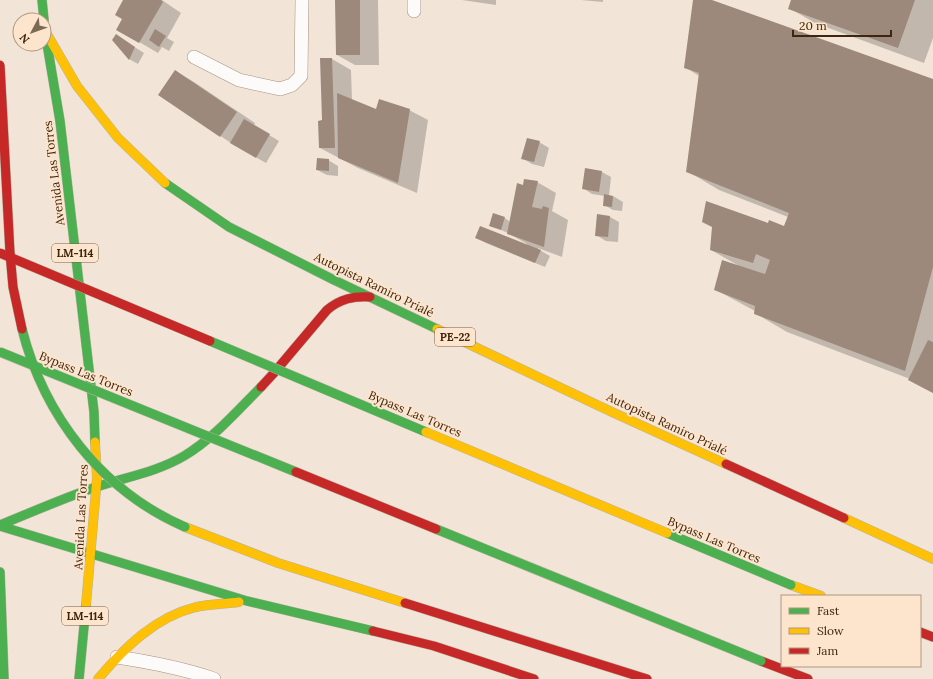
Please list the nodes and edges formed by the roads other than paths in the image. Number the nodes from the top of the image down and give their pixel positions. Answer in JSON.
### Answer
{"nodes":[{"id":1,"x":42,"y":0,"type":"edge"},
{"id":2,"x":302,"y":0,"type":"edge"},
{"id":3,"x":43,"y":12,"type":"edge"},
{"id":4,"x":52,"y":42,"type":"edge"},
{"id":5,"x":48,"y":52,"type":"edge"},
{"id":6,"x":194,"y":57,"type":"dead end"},
{"id":7,"x":0,"y":65,"type":"edge"},
{"id":8,"x":0,"y":253,"type":"edge"},
{"id":9,"x":372,"y":297,"type":"junction"},
{"id":10,"x":0,"y":352,"type":"edge"},
{"id":11,"x":96,"y":487,"type":"junction"},
{"id":12,"x":0,"y":525,"type":"edge"},
{"id":13,"x":91,"y":554,"type":"junction"},
{"id":14,"x":933,"y":560,"type":"edge"},
{"id":15,"x":0,"y":572,"type":"edge"},
{"id":16,"x":818,"y":595,"type":"edge"},
{"id":17,"x":247,"y":601,"type":"junction"},
{"id":18,"x":921,"y":632,"type":"edge"},
{"id":19,"x":933,"y":637,"type":"edge"},
{"id":20,"x":116,"y":657,"type":"junction"},
{"id":21,"x":4,"y":679,"type":"edge"},
{"id":22,"x":79,"y":679,"type":"edge"},
{"id":23,"x":98,"y":679,"type":"edge"},
{"id":24,"x":214,"y":679,"type":"edge"},
{"id":25,"x":534,"y":679,"type":"edge"},
{"id":26,"x":647,"y":679,"type":"edge"},
{"id":27,"x":808,"y":679,"type":"edge"}],
"edges":[{"from":1,"to":3,"type":"main road"},
{"from":2,"to":6,"type":"lane"},
{"from":4,"to":9,"type":"main road","name":"Autopista Ramiro Prialé","number":"PE-22"},
{"from":5,"to":11,"type":"main road","name":"Avenida Las Torres","number":"LM-114"},
{"from":7,"to":26,"type":"main road","bridge":true},
{"from":8,"to":16,"type":"main road","name":"Bypass Las Torres","bridge":true},
{"from":9,"to":11,"type":"main road"},
{"from":9,"to":14,"type":"main road","name":"Autopista Ramiro Prialé","number":"PE-22"},
{"from":10,"to":27,"type":"main road","name":"Bypass Las Torres","bridge":true},
{"from":11,"to":12,"type":"main road"},
{"from":11,"to":13,"type":"main road","name":"Avenida Las Torres","number":"LM-114"},
{"from":12,"to":13,"type":"main road"},
{"from":13,"to":17,"type":"main road"},
{"from":13,"to":22,"type":"main road","name":"Avenida Las Torres","number":"LM-114"},
{"from":15,"to":21,"type":"main road"},
{"from":17,"to":20,"type":"main road"},
{"from":17,"to":25,"type":"main road"},
{"from":18,"to":19,"type":"main road"},
{"from":20,"to":23,"type":"main road"},
{"from":20,"to":24,"type":"lane"}]}
